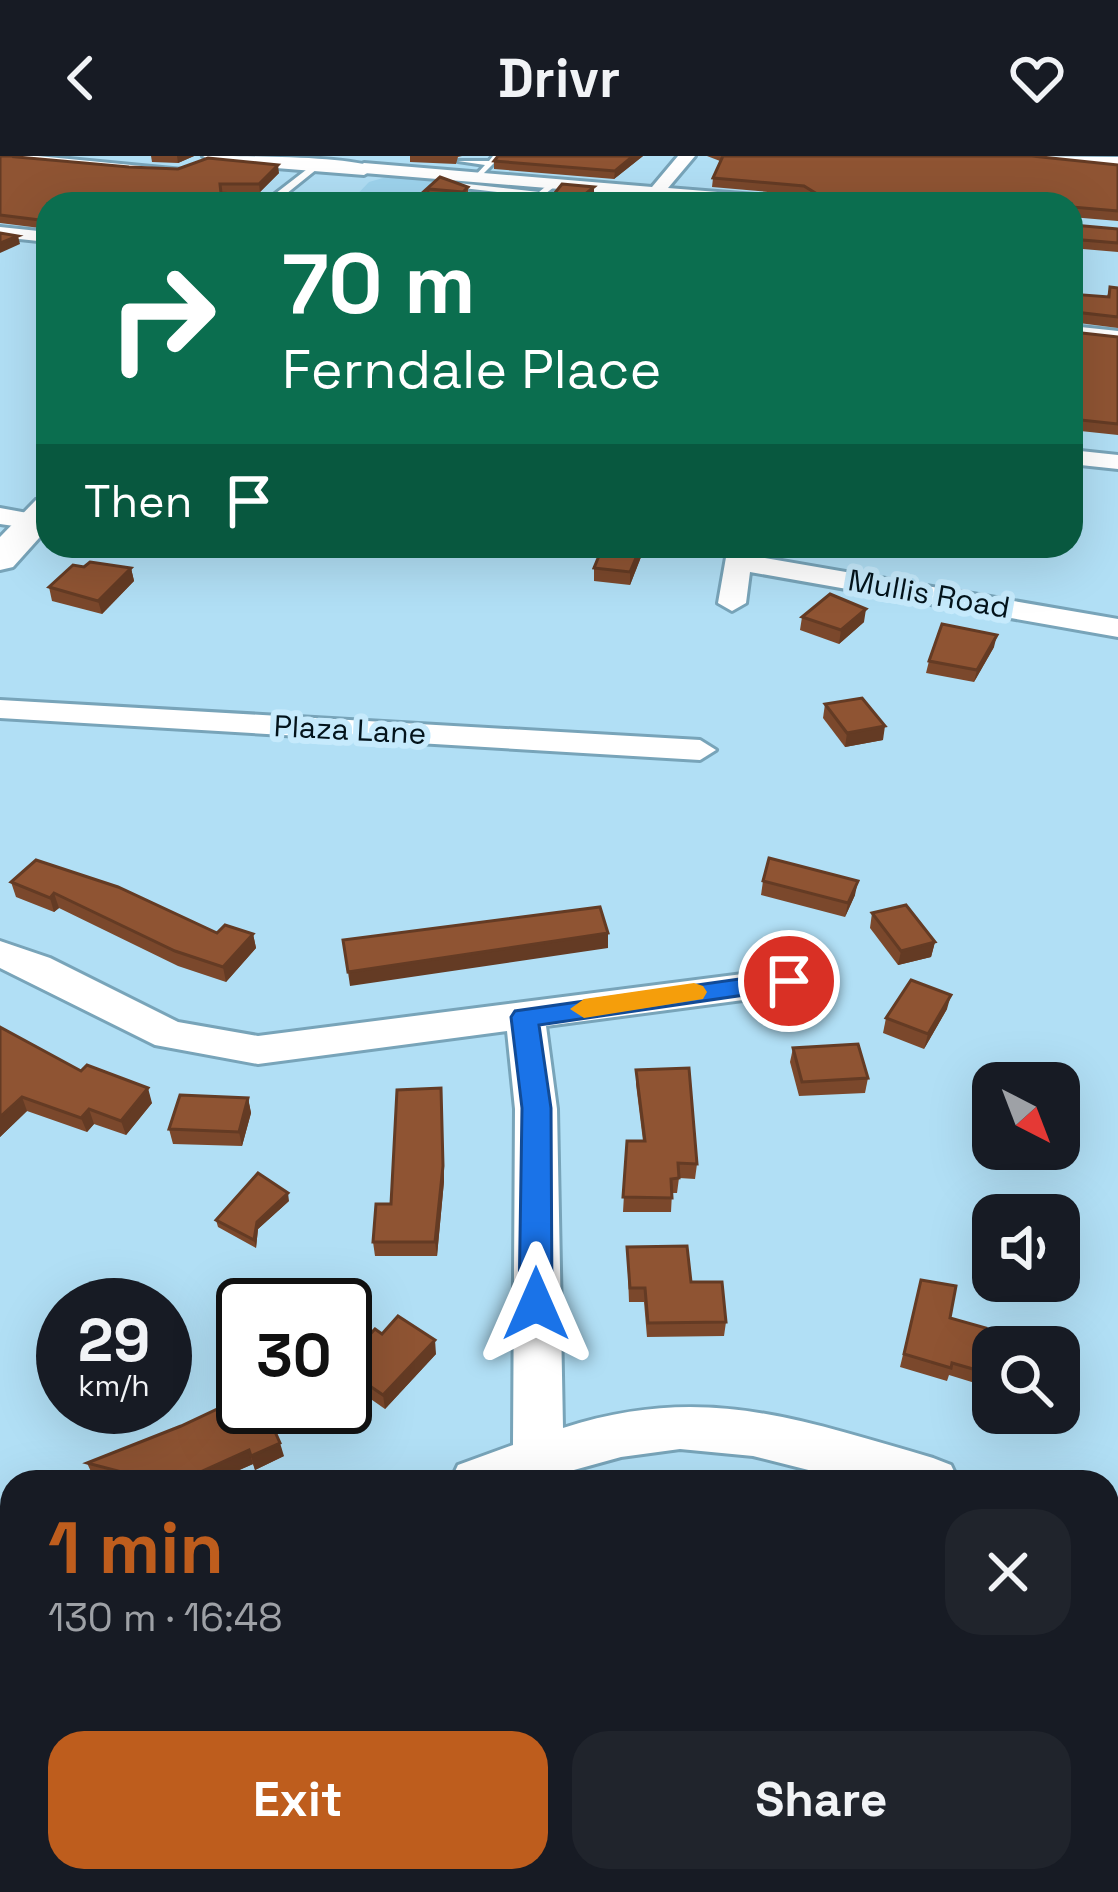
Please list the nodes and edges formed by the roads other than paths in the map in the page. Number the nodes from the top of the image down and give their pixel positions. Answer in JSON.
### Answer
{"nodes":[{"id":1,"x":12,"y":156,"type":"edge"},
{"id":2,"x":687,"y":156,"type":"edge"},
{"id":3,"x":1032,"y":156,"type":"edge"},
{"id":4,"x":1075,"y":158,"type":"edge"},
{"id":5,"x":494,"y":159,"type":"edge"},
{"id":6,"x":462,"y":161,"type":"dead end"},
{"id":7,"x":205,"y":162,"type":"edge"},
{"id":8,"x":369,"y":162,"type":"edge"},
{"id":9,"x":1118,"y":162,"type":"edge"},
{"id":10,"x":318,"y":165,"type":"junction"},
{"id":11,"x":448,"y":175,"type":"junction"},
{"id":12,"x":478,"y":178,"type":"junction"},
{"id":13,"x":554,"y":184,"type":"junction"},
{"id":14,"x":284,"y":192,"type":"edge"},
{"id":15,"x":341,"y":192,"type":"edge"},
{"id":16,"x":503,"y":192,"type":"edge"},
{"id":17,"x":544,"y":192,"type":"edge"},
{"id":18,"x":656,"y":192,"type":"joint"},
{"id":19,"x":0,"y":232,"type":"edge"},
{"id":20,"x":36,"y":236,"type":"edge"},
{"id":21,"x":1083,"y":333,"type":"edge"},
{"id":22,"x":1118,"y":337,"type":"edge"},
{"id":23,"x":1083,"y":458,"type":"edge"},
{"id":24,"x":1118,"y":462,"type":"edge"},
{"id":25,"x":28,"y":515,"type":"edge"},
{"id":26,"x":739,"y":558,"type":"edge"},
{"id":27,"x":760,"y":558,"type":"edge"},
{"id":28,"x":0,"y":559,"type":"edge"},
{"id":29,"x":732,"y":603,"type":"dead end"},
{"id":30,"x":1118,"y":628,"type":"edge"},
{"id":31,"x":0,"y":709,"type":"edge"},
{"id":32,"x":700,"y":750,"type":"dead end"},
{"id":33,"x":0,"y":954,"type":"edge"},
{"id":34,"x":789,"y":981,"type":"dead end"},
{"id":35,"x":525,"y":1017,"type":"junction"},
{"id":36,"x":539,"y":1470,"type":"edge"},
{"id":37,"x":542,"y":1470,"type":"edge"},
{"id":38,"x":891,"y":1470,"type":"edge"}],
"edges":[{"from":1,"to":7,"type":"lane"},
{"from":2,"to":18,"type":"street"},
{"from":3,"to":4,"type":"street"},
{"from":4,"to":9,"type":"street"},
{"from":5,"to":6,"type":"lane"},
{"from":5,"to":12,"type":"lane"},
{"from":7,"to":10,"type":"street"},
{"from":8,"to":10,"type":"street"},
{"from":8,"to":11,"type":"street"},
{"from":8,"to":15,"type":"street"},
{"from":10,"to":14,"type":"lane"},
{"from":11,"to":12,"type":"street"},
{"from":11,"to":16,"type":"lane"},
{"from":12,"to":13,"type":"street"},
{"from":13,"to":17,"type":"lane"},
{"from":13,"to":18,"type":"street"},
{"from":19,"to":20,"type":"street"},
{"from":21,"to":22,"type":"street"},
{"from":23,"to":24,"type":"street"},
{"from":25,"to":28,"type":"street"},
{"from":26,"to":29,"type":"street"},
{"from":27,"to":30,"type":"street","name":"Mullis Road"},
{"from":31,"to":32,"type":"street","name":"Plaza Lane"},
{"from":33,"to":35,"type":"street"},
{"from":34,"to":35,"type":"street"},
{"from":35,"to":36,"type":"street"},
{"from":37,"to":38,"type":"street"}]}
